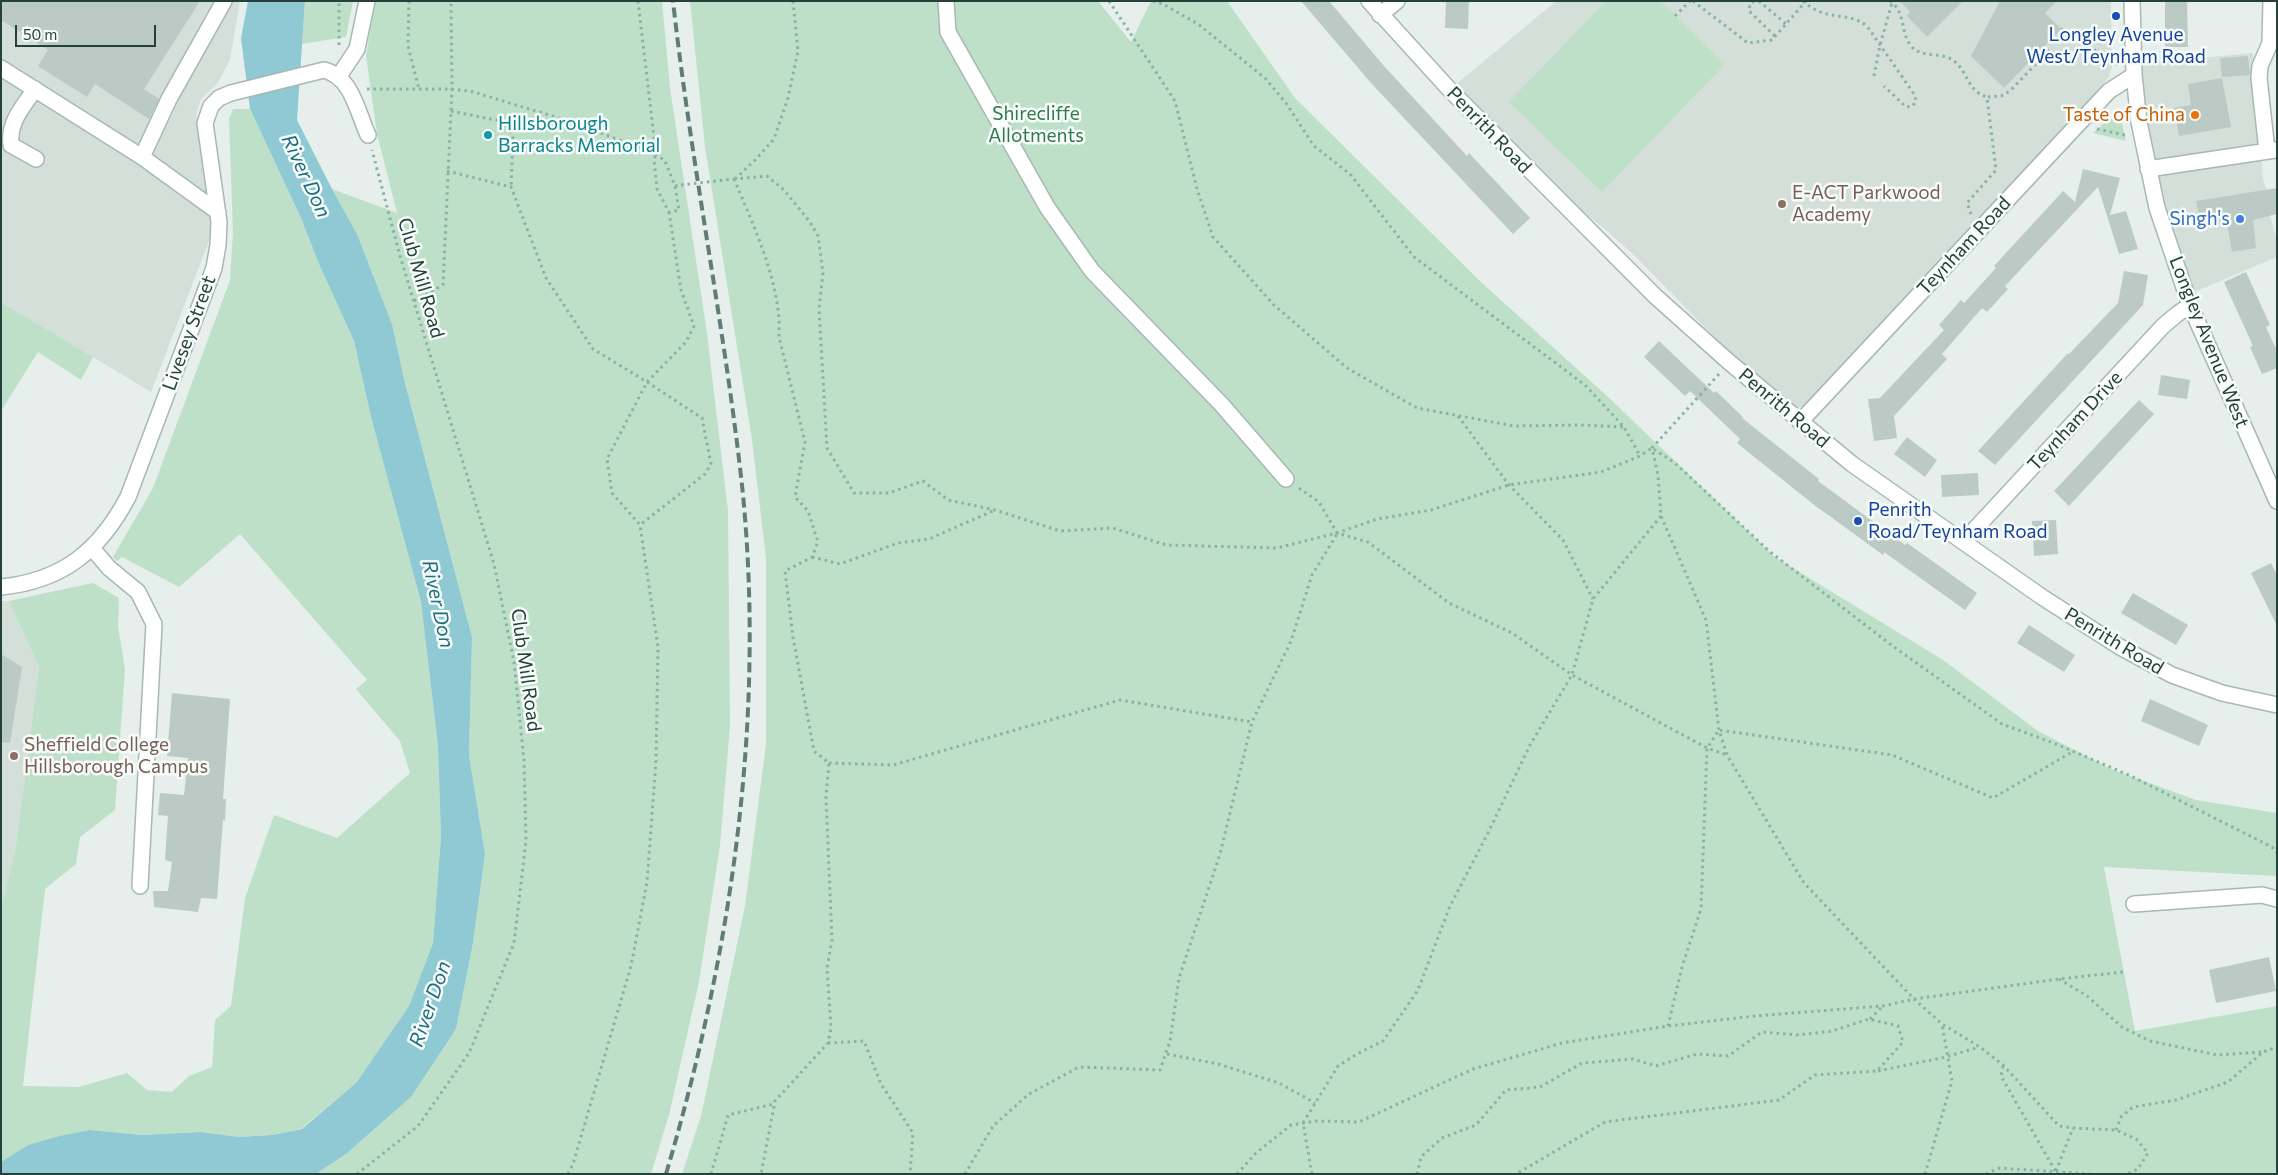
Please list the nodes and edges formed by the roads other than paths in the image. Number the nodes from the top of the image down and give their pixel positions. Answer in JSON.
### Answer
{"nodes":[{"id":1,"x":224,"y":1,"type":"edge"},
{"id":2,"x":367,"y":1,"type":"edge"},
{"id":3,"x":946,"y":1,"type":"edge"},
{"id":4,"x":1369,"y":1,"type":"edge"},
{"id":5,"x":1397,"y":1,"type":"edge"},
{"id":6,"x":2132,"y":1,"type":"edge"},
{"id":7,"x":2271,"y":1,"type":"edge"},
{"id":8,"x":1380,"y":15,"type":"junction"},
{"id":9,"x":1,"y":68,"type":"edge"},
{"id":10,"x":336,"y":74,"type":"junction"},
{"id":11,"x":2134,"y":75,"type":"junction"},
{"id":12,"x":35,"y":89,"type":"junction"},
{"id":13,"x":368,"y":135,"type":"road end"},
{"id":14,"x":2272,"y":150,"type":"edge"},
{"id":15,"x":142,"y":157,"type":"junction"},
{"id":16,"x":36,"y":159,"type":"dead end"},
{"id":17,"x":2148,"y":169,"type":"junction"},
{"id":18,"x":218,"y":212,"type":"junction"},
{"id":19,"x":2190,"y":306,"type":"junction"},
{"id":20,"x":1800,"y":422,"type":"junction"},
{"id":21,"x":1286,"y":479,"type":"road end"},
{"id":22,"x":2277,"y":501,"type":"edge"},
{"id":23,"x":1963,"y":542,"type":"junction"},
{"id":24,"x":92,"y":548,"type":"junction"},
{"id":25,"x":1,"y":587,"type":"edge"},
{"id":26,"x":2277,"y":705,"type":"edge"},
{"id":27,"x":140,"y":886,"type":"dead end"},
{"id":28,"x":2277,"y":899,"type":"edge"},
{"id":29,"x":2134,"y":904,"type":"dead end"}],
"edges":[{"from":1,"to":15,"type":"street"},
{"from":2,"to":10,"type":"street"},
{"from":3,"to":21,"type":"street"},
{"from":4,"to":8,"type":"street","name":"Penrith Road"},
{"from":5,"to":8,"type":"street"},
{"from":6,"to":11,"type":"street","name":"Longley Avenue West"},
{"from":7,"to":14,"type":"street"},
{"from":8,"to":20,"type":"street","name":"Penrith Road"},
{"from":9,"to":12,"type":"street"},
{"from":10,"to":13,"type":"street"},
{"from":10,"to":18,"type":"street","name":"Livesey Street"},
{"from":11,"to":17,"type":"street","name":"Longley Avenue West"},
{"from":11,"to":20,"type":"street","name":"Teynham Road"},
{"from":12,"to":15,"type":"street"},
{"from":12,"to":16,"type":"street"},
{"from":14,"to":17,"type":"street"},
{"from":15,"to":18,"type":"street"},
{"from":17,"to":19,"type":"street","name":"Longley Avenue West"},
{"from":18,"to":24,"type":"street","name":"Livesey Street"},
{"from":19,"to":22,"type":"street","name":"Longley Avenue West"},
{"from":19,"to":23,"type":"street","name":"Teynham Drive"},
{"from":20,"to":23,"type":"street","name":"Penrith Road"},
{"from":23,"to":26,"type":"street","name":"Penrith Road"},
{"from":24,"to":25,"type":"street","name":"Livesey Street"},
{"from":24,"to":27,"type":"street"},
{"from":28,"to":29,"type":"street"}]}
